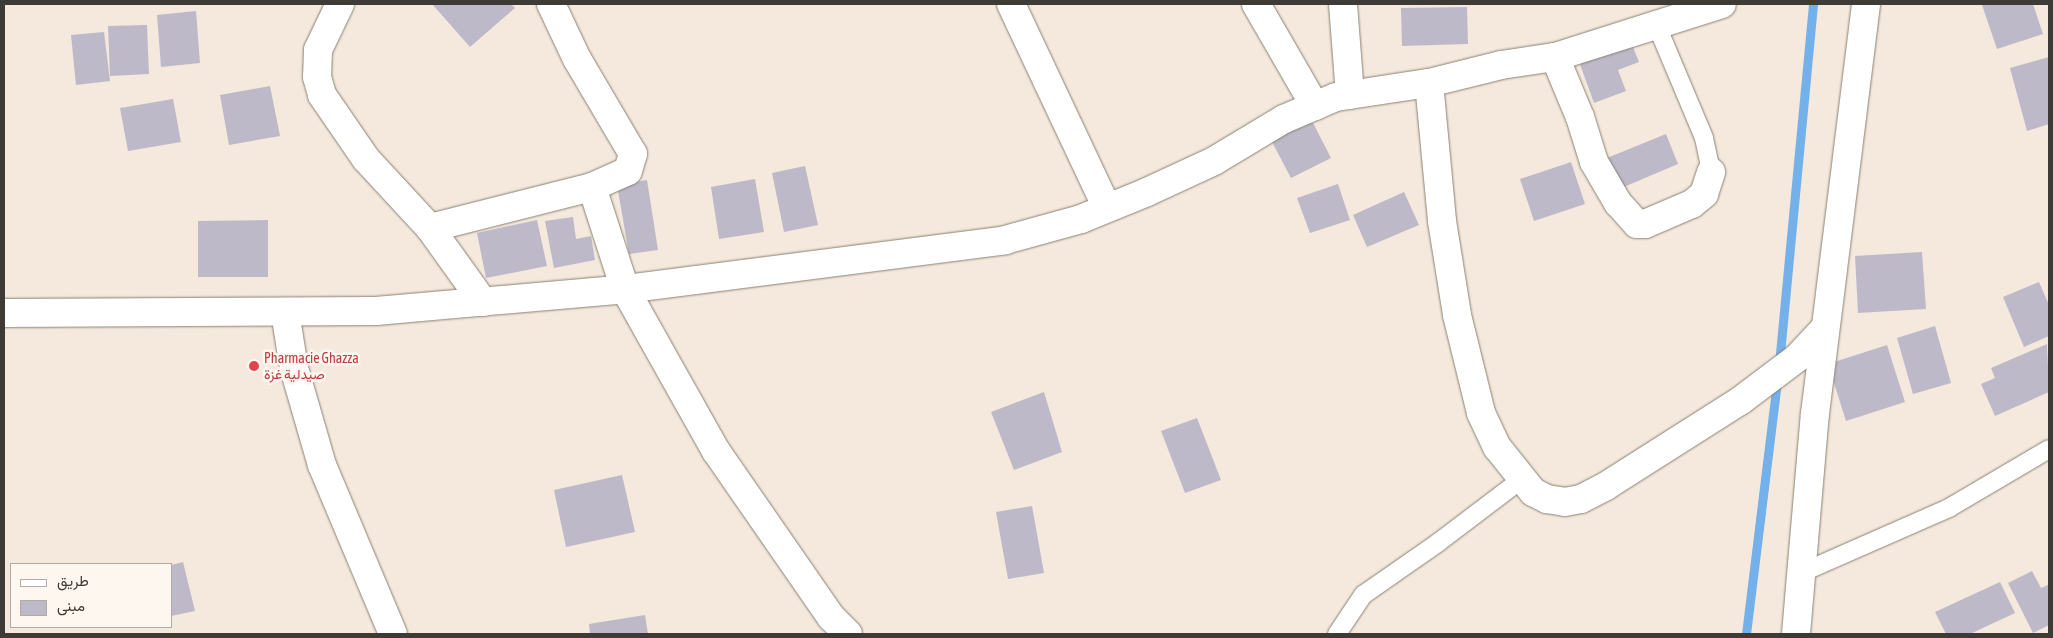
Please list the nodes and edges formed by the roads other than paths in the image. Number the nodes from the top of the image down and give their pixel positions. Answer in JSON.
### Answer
{"nodes":[{"id":1,"x":340,"y":4,"type":"edge"},
{"id":2,"x":552,"y":4,"type":"edge"},
{"id":3,"x":1011,"y":4,"type":"edge"},
{"id":4,"x":1256,"y":4,"type":"edge"},
{"id":5,"x":1343,"y":4,"type":"edge"},
{"id":6,"x":1722,"y":4,"type":"edge"},
{"id":7,"x":1866,"y":4,"type":"edge"},
{"id":8,"x":1657,"y":26,"type":"junction"},
{"id":9,"x":1555,"y":57,"type":"junction"},
{"id":10,"x":1429,"y":83,"type":"junction"},
{"id":11,"x":1350,"y":95,"type":"junction"},
{"id":12,"x":1315,"y":106,"type":"junction"},
{"id":13,"x":1711,"y":172,"type":"joint"},
{"id":14,"x":592,"y":187,"type":"junction"},
{"id":15,"x":1107,"y":208,"type":"junction"},
{"id":16,"x":430,"y":228,"type":"junction"},
{"id":17,"x":625,"y":289,"type":"junction"},
{"id":18,"x":483,"y":302,"type":"junction"},
{"id":19,"x":285,"y":312,"type":"junction"},
{"id":20,"x":4,"y":313,"type":"edge"},
{"id":21,"x":1824,"y":329,"type":"junction"},
{"id":22,"x":2049,"y":449,"type":"edge"},
{"id":23,"x":1522,"y":479,"type":"junction"},
{"id":24,"x":1801,"y":573,"type":"junction"},
{"id":25,"x":393,"y":634,"type":"edge"},
{"id":26,"x":848,"y":634,"type":"edge"},
{"id":27,"x":1336,"y":634,"type":"edge"},
{"id":28,"x":1796,"y":634,"type":"edge"}],
"edges":[{"from":1,"to":16,"type":"street"},
{"from":2,"to":14,"type":"street"},
{"from":3,"to":15,"type":"street"},
{"from":4,"to":12,"type":"street"},
{"from":5,"to":11,"type":"street"},
{"from":6,"to":8,"type":"street"},
{"from":7,"to":21,"type":"street"},
{"from":8,"to":9,"type":"street"},
{"from":8,"to":13,"type":"lane"},
{"from":9,"to":10,"type":"street"},
{"from":9,"to":13,"type":"street"},
{"from":10,"to":11,"type":"street"},
{"from":10,"to":23,"type":"street"},
{"from":11,"to":12,"type":"street"},
{"from":12,"to":15,"type":"street"},
{"from":14,"to":16,"type":"street"},
{"from":14,"to":17,"type":"street"},
{"from":15,"to":17,"type":"street"},
{"from":16,"to":18,"type":"street"},
{"from":17,"to":18,"type":"street"},
{"from":17,"to":26,"type":"street"},
{"from":18,"to":19,"type":"street"},
{"from":19,"to":20,"type":"street"},
{"from":19,"to":25,"type":"street"},
{"from":21,"to":23,"type":"street"},
{"from":21,"to":24,"type":"street"},
{"from":22,"to":24,"type":"lane"},
{"from":23,"to":27,"type":"lane"},
{"from":24,"to":28,"type":"street"}]}
